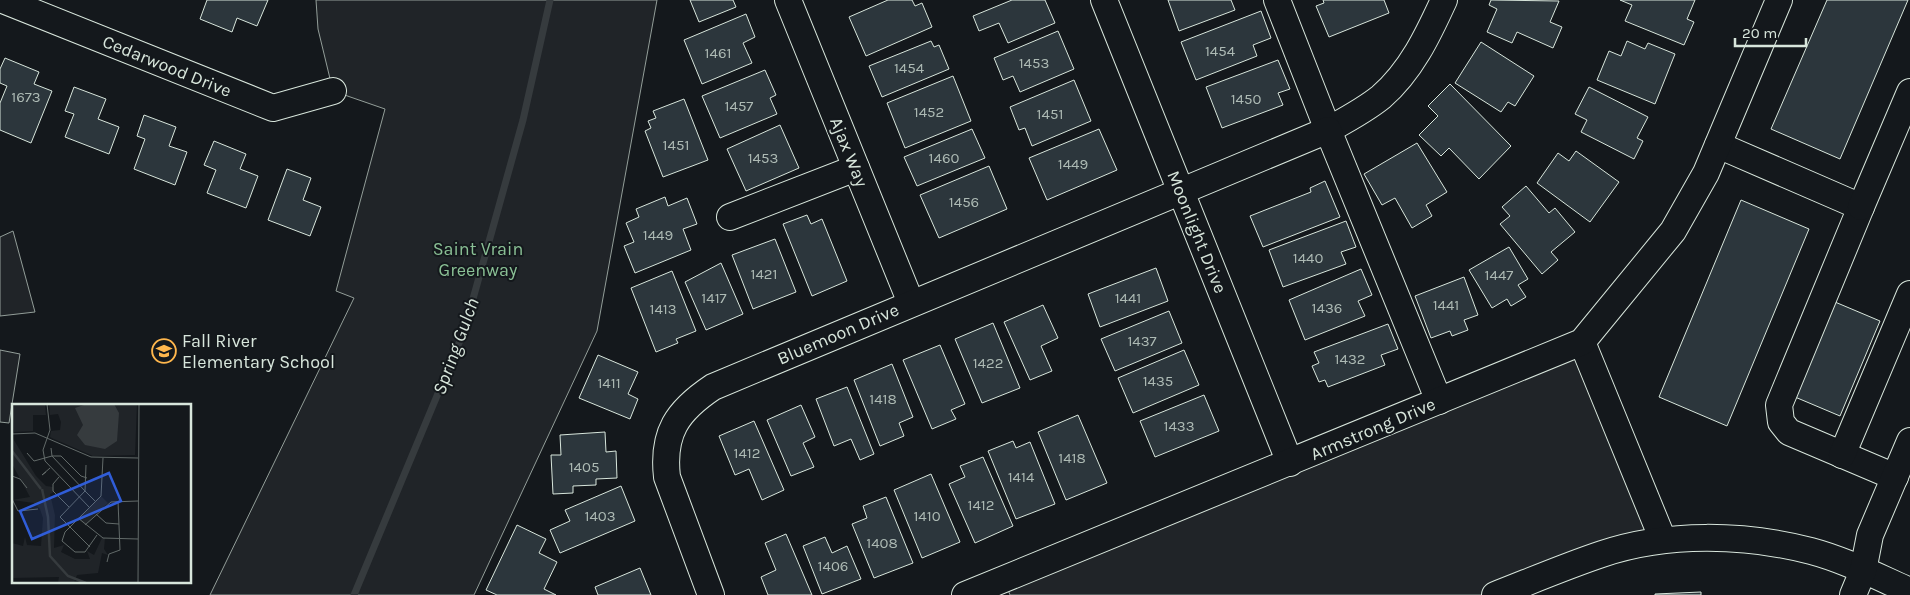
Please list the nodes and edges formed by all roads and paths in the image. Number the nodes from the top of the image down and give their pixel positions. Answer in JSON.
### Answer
{"nodes":[{"id":1,"x":2,"y":0,"type":"edge"},
{"id":2,"x":788,"y":0,"type":"edge"},
{"id":3,"x":1104,"y":0,"type":"edge"},
{"id":4,"x":1277,"y":0,"type":"edge"},
{"id":5,"x":1444,"y":0,"type":"edge"},
{"id":6,"x":1779,"y":0,"type":"edge"},
{"id":7,"x":332,"y":90,"type":"dead end"},
{"id":8,"x":1910,"y":92,"type":"edge"},
{"id":9,"x":1328,"y":130,"type":"junction"},
{"id":10,"x":1718,"y":145,"type":"junction"},
{"id":11,"x":856,"y":168,"type":"junction"},
{"id":12,"x":1181,"y":192,"type":"junction"},
{"id":13,"x":1861,"y":207,"type":"junction"},
{"id":14,"x":730,"y":217,"type":"dead end"},
{"id":15,"x":1910,"y":294,"type":"edge"},
{"id":16,"x":911,"y":303,"type":"junction"},
{"id":17,"x":1582,"y":342,"type":"junction"},
{"id":18,"x":1439,"y":401,"type":"junction"},
{"id":19,"x":1910,"y":441,"type":"edge"},
{"id":20,"x":1842,"y":455,"type":"junction"},
{"id":21,"x":1290,"y":463,"type":"junction"},
{"id":22,"x":1895,"y":477,"type":"junction"},
{"id":23,"x":1663,"y":540,"type":"junction"},
{"id":24,"x":1863,"y":571,"type":"junction"},
{"id":25,"x":1007,"y":587,"type":"edge"},
{"id":26,"x":1910,"y":591,"type":"edge"},
{"id":27,"x":712,"y":595,"type":"edge"},
{"id":28,"x":965,"y":595,"type":"edge"},
{"id":29,"x":1495,"y":595,"type":"edge"},
{"id":30,"x":1853,"y":595,"type":"edge"}],
"edges":[{"from":1,"to":7,"type":"street","name":"Cedarwood Drive"},
{"from":2,"to":11,"type":"street","name":"Ajax Way"},
{"from":3,"to":12,"type":"street","name":"Moonlight Drive"},
{"from":4,"to":9,"type":"street"},
{"from":5,"to":9,"type":"street","name":"Bluemoon Drive"},
{"from":6,"to":10,"type":"street"},
{"from":8,"to":13,"type":"street"},
{"from":9,"to":12,"type":"street","name":"Bluemoon Drive"},
{"from":9,"to":18,"type":"street"},
{"from":10,"to":13,"type":"street"},
{"from":10,"to":17,"type":"street"},
{"from":11,"to":14,"type":"street"},
{"from":11,"to":16,"type":"street","name":"Ajax Way"},
{"from":12,"to":16,"type":"street","name":"Bluemoon Drive"},
{"from":12,"to":21,"type":"street","name":"Moonlight Drive"},
{"from":13,"to":20,"type":"street"},
{"from":15,"to":20,"type":"street"},
{"from":16,"to":27,"type":"street","name":"Bluemoon Drive"},
{"from":17,"to":18,"type":"street","name":"Armstrong Drive"},
{"from":17,"to":23,"type":"street"},
{"from":18,"to":21,"type":"street","name":"Armstrong Drive"},
{"from":19,"to":22,"type":"street"},
{"from":20,"to":22,"type":"street"},
{"from":21,"to":25,"type":"street","name":"Armstrong Drive"},
{"from":22,"to":24,"type":"street"},
{"from":23,"to":24,"type":"street"},
{"from":23,"to":29,"type":"street"},
{"from":24,"to":26,"type":"street"},
{"from":24,"to":30,"type":"street"},
{"from":25,"to":28,"type":"street","name":"Armstrong Drive"}]}
